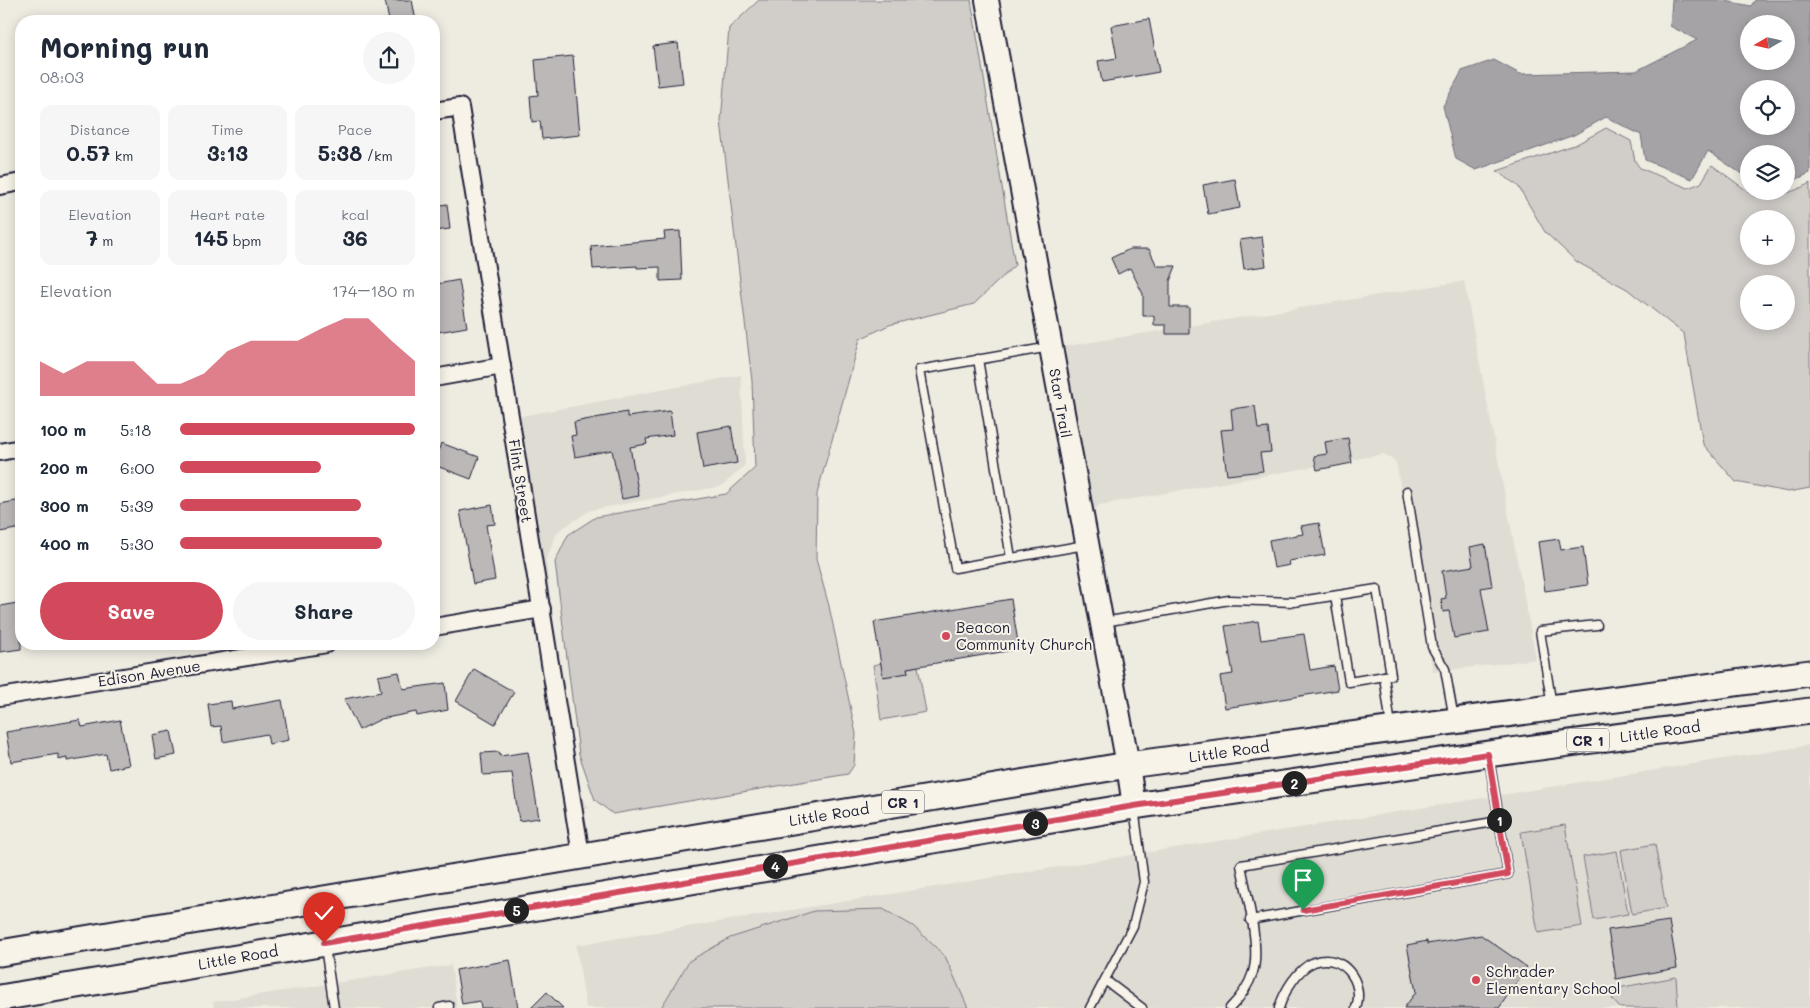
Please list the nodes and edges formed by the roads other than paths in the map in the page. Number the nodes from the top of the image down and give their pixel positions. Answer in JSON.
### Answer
{"nodes":[{"id":1,"x":987,"y":0,"type":"edge"},
{"id":2,"x":440,"y":109,"type":"edge"},
{"id":3,"x":15,"y":183,"type":"edge"},
{"id":4,"x":0,"y":186,"type":"edge"},
{"id":5,"x":1050,"y":346,"type":"junction"},
{"id":6,"x":978,"y":359,"type":"junction"},
{"id":7,"x":502,"y":366,"type":"junction"},
{"id":8,"x":440,"y":377,"type":"edge"},
{"id":9,"x":15,"y":449,"type":"edge"},
{"id":10,"x":0,"y":452,"type":"edge"},
{"id":11,"x":1407,"y":492,"type":"dead end"},
{"id":12,"x":1087,"y":544,"type":"junction"},
{"id":13,"x":1011,"y":558,"type":"junction"},
{"id":14,"x":1334,"y":596,"type":"junction"},
{"id":15,"x":542,"y":609,"type":"junction"},
{"id":16,"x":1102,"y":622,"type":"junction"},
{"id":17,"x":440,"y":625,"type":"edge"},
{"id":18,"x":1597,"y":625,"type":"dead end"},
{"id":19,"x":290,"y":650,"type":"edge"},
{"id":20,"x":1810,"y":672,"type":"edge"},
{"id":21,"x":1384,"y":676,"type":"junction"},
{"id":22,"x":0,"y":697,"type":"edge"},
{"id":23,"x":1552,"y":708,"type":"junction"},
{"id":24,"x":1810,"y":711,"type":"edge"},
{"id":25,"x":1455,"y":721,"type":"junction"},
{"id":26,"x":1392,"y":729,"type":"junction"},
{"id":27,"x":1488,"y":754,"type":"junction"},
{"id":28,"x":1128,"y":765,"type":"junction"},
{"id":29,"x":1134,"y":806,"type":"junction"},
{"id":30,"x":1499,"y":821,"type":"junction"},
{"id":31,"x":581,"y":855,"type":"junction"},
{"id":32,"x":1250,"y":920,"type":"junction"},
{"id":33,"x":324,"y":943,"type":"junction"},
{"id":34,"x":0,"y":953,"type":"edge"},
{"id":35,"x":1106,"y":980,"type":"junction"},
{"id":36,"x":0,"y":998,"type":"edge"},
{"id":37,"x":449,"y":1006,"type":"dead end"},
{"id":38,"x":334,"y":1008,"type":"edge"},
{"id":39,"x":439,"y":1008,"type":"edge"},
{"id":40,"x":1090,"y":1008,"type":"edge"},
{"id":41,"x":1142,"y":1008,"type":"edge"},
{"id":42,"x":1230,"y":1008,"type":"edge"},
{"id":43,"x":1279,"y":1008,"type":"edge"},
{"id":44,"x":1356,"y":1008,"type":"edge"}],
"edges":[{"from":1,"to":5,"type":"street","name":"Star Trail"},
{"from":2,"to":7,"type":"street","name":"Flint Street"},
{"from":3,"to":4,"type":"street"},
{"from":5,"to":6,"type":"lane"},
{"from":5,"to":12,"type":"street","name":"Star Trail"},
{"from":6,"to":13,"type":"lane"},
{"from":6,"to":13,"type":"lane"},
{"from":7,"to":8,"type":"street"},
{"from":7,"to":15,"type":"street","name":"Flint Street"},
{"from":9,"to":10,"type":"street"},
{"from":11,"to":25,"type":"lane"},
{"from":12,"to":13,"type":"lane"},
{"from":12,"to":16,"type":"street","name":"Star Trail"},
{"from":14,"to":16,"type":"lane"},
{"from":14,"to":21,"type":"lane"},
{"from":14,"to":21,"type":"lane"},
{"from":15,"to":17,"type":"street"},
{"from":15,"to":31,"type":"street","name":"Flint Street"},
{"from":16,"to":28,"type":"street","name":"Star Trail"},
{"from":18,"to":23,"type":"lane"},
{"from":19,"to":22,"type":"street","name":"Edison Avenue"},
{"from":20,"to":23,"type":"main road","name":"Little Road","number":"CR 1"},
{"from":21,"to":26,"type":"lane"},
{"from":23,"to":25,"type":"main road","name":"Little Road","number":"CR 1"},
{"from":24,"to":27,"type":"main road","name":"Little Road","number":"CR 1"},
{"from":25,"to":26,"type":"main road","name":"Little Road","number":"CR 1"},
{"from":26,"to":28,"type":"main road","name":"Little Road","number":"CR 1"},
{"from":27,"to":29,"type":"main road","name":"Little Road","number":"CR 1"},
{"from":27,"to":30,"type":"lane"},
{"from":28,"to":29,"type":"street","name":"Star Trail"},
{"from":28,"to":31,"type":"main road","name":"Little Road","number":"CR 1"},
{"from":29,"to":33,"type":"main road","name":"Little Road","number":"CR 1"},
{"from":29,"to":35,"type":"lane"},
{"from":30,"to":32,"type":"lane"},
{"from":30,"to":32,"type":"lane"},
{"from":31,"to":34,"type":"main road","name":"Little Road","number":"CR 1"},
{"from":32,"to":42,"type":"lane"},
{"from":33,"to":36,"type":"main road","name":"Little Road","number":"CR 1"},
{"from":33,"to":38,"type":"lane"},
{"from":35,"to":40,"type":"lane"},
{"from":35,"to":41,"type":"lane"},
{"from":37,"to":39,"type":"lane"},
{"from":43,"to":44,"type":"lane"}]}
